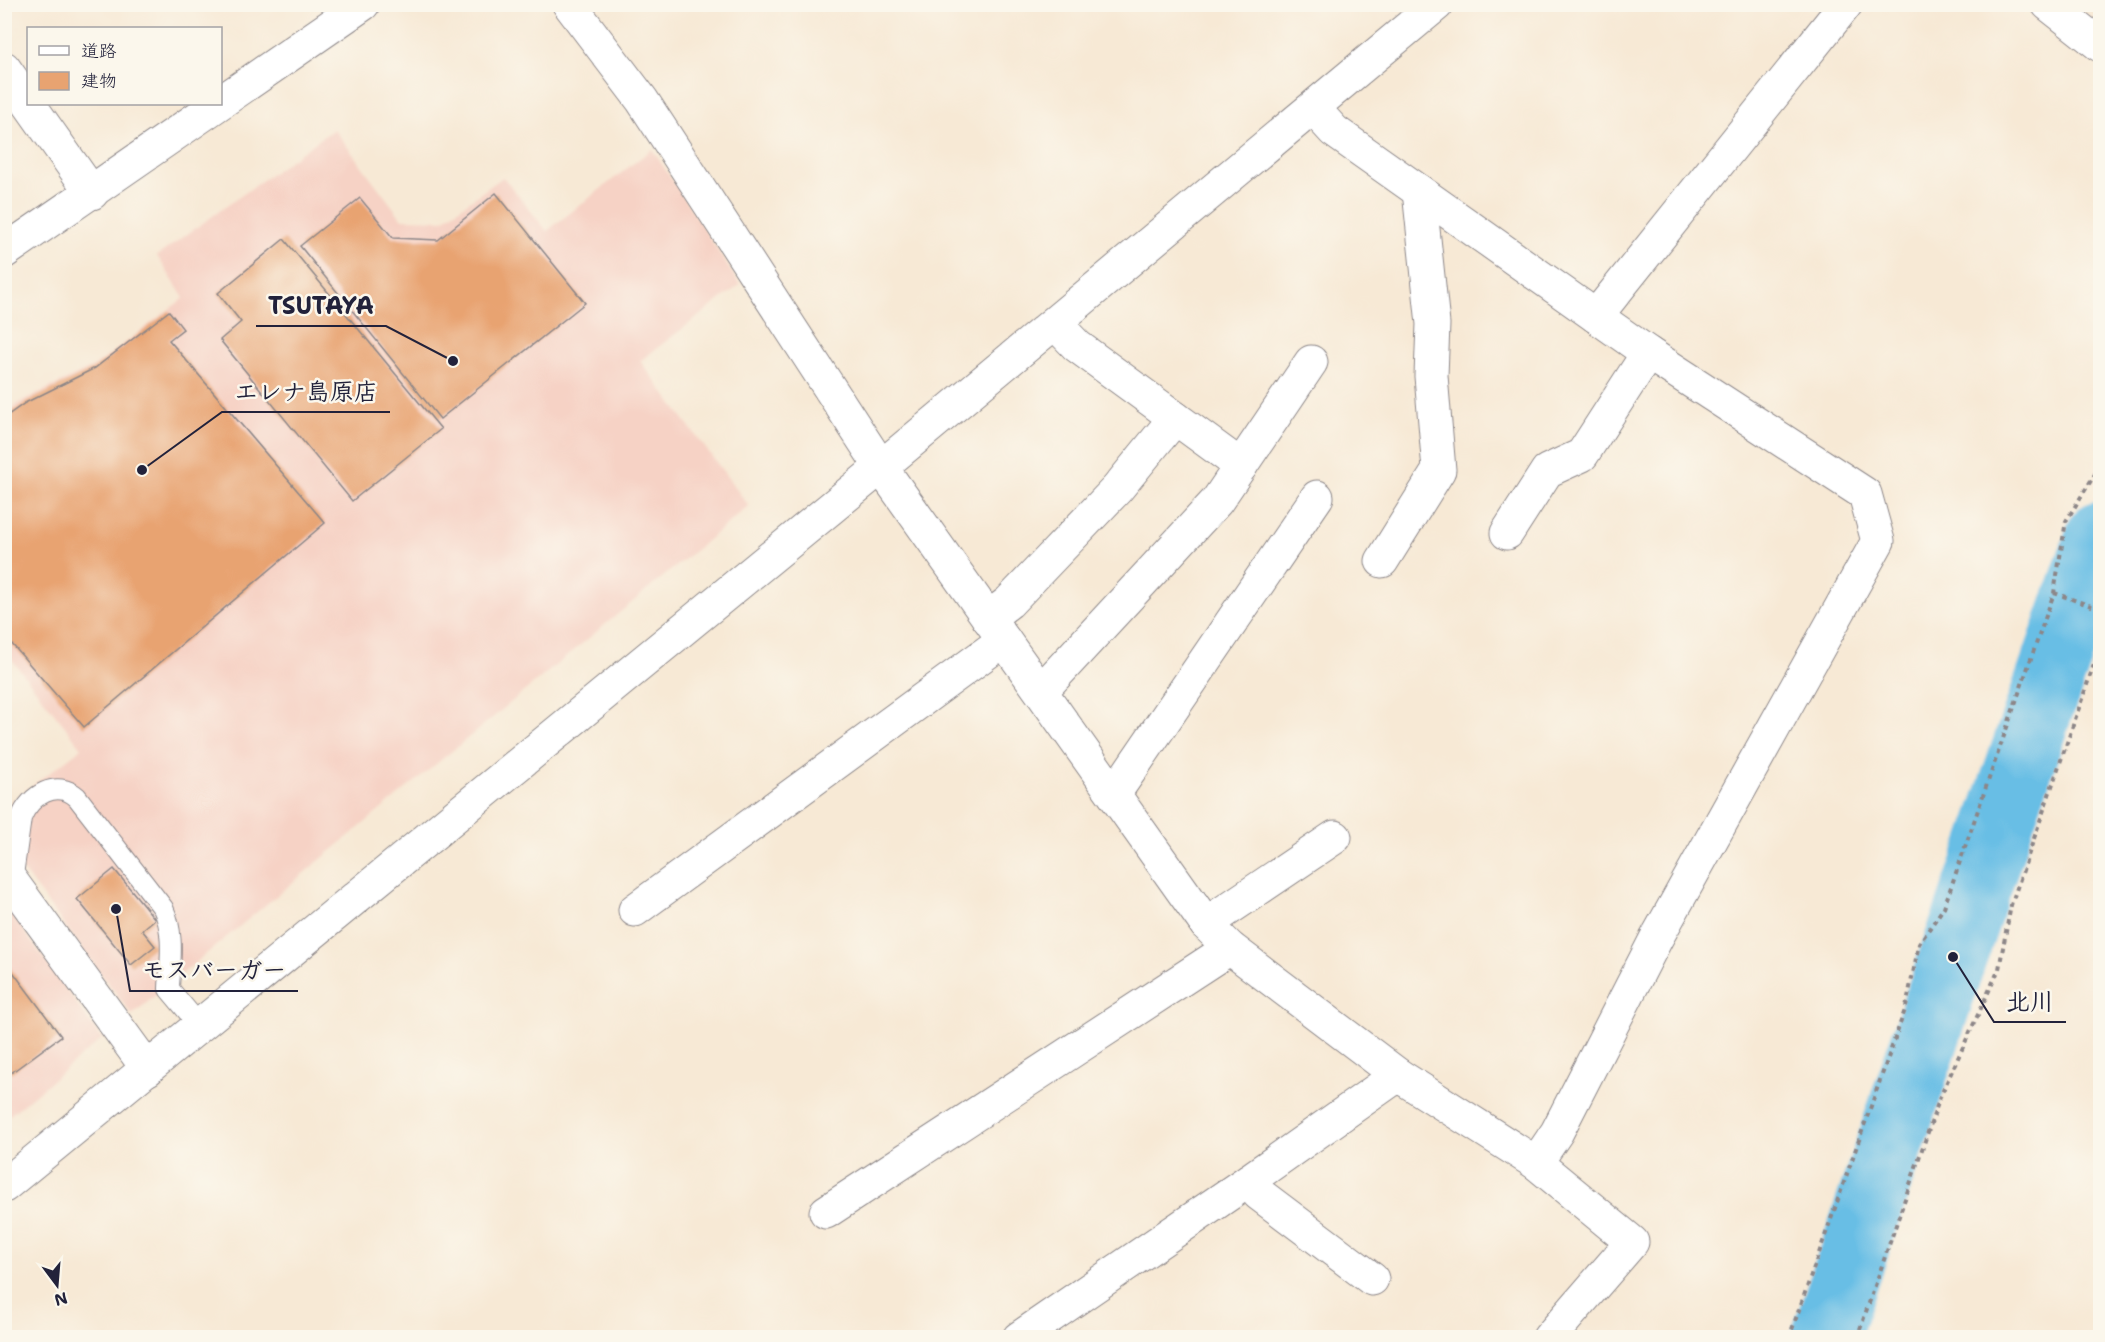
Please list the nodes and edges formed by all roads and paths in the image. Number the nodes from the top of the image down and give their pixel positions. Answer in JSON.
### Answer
{"nodes":[{"id":1,"x":363,"y":4,"type":"edge"},
{"id":2,"x":569,"y":4,"type":"edge"},
{"id":3,"x":1437,"y":4,"type":"edge"},
{"id":4,"x":1846,"y":4,"type":"edge"},
{"id":5,"x":2048,"y":4,"type":"edge"},
{"id":6,"x":2100,"y":45,"type":"edge"},
{"id":7,"x":4,"y":68,"type":"edge"},
{"id":8,"x":27,"y":100,"type":"edge"},
{"id":9,"x":222,"y":102,"type":"edge"},
{"id":10,"x":30,"y":105,"type":"edge"},
{"id":11,"x":218,"y":105,"type":"edge"},
{"id":12,"x":1312,"y":108,"type":"junction"},
{"id":13,"x":1419,"y":191,"type":"junction"},
{"id":14,"x":92,"y":193,"type":"junction"},
{"id":15,"x":4,"y":252,"type":"edge"},
{"id":16,"x":1596,"y":316,"type":"junction"},
{"id":17,"x":1055,"y":323,"type":"junction"},
{"id":18,"x":1648,"y":354,"type":"junction"},
{"id":19,"x":1311,"y":362,"type":"dead end"},
{"id":20,"x":1174,"y":418,"type":"junction"},
{"id":21,"x":1240,"y":466,"type":"junction"},
{"id":22,"x":2100,"y":466,"type":"edge"},
{"id":23,"x":881,"y":467,"type":"junction"},
{"id":24,"x":1317,"y":497,"type":"dead end"},
{"id":25,"x":1507,"y":533,"type":"dead end"},
{"id":26,"x":1382,"y":561,"type":"dead end"},
{"id":27,"x":2054,"y":593,"type":"junction"},
{"id":28,"x":2100,"y":609,"type":"edge"},
{"id":29,"x":996,"y":629,"type":"junction"},
{"id":30,"x":2100,"y":647,"type":"edge"},
{"id":31,"x":1041,"y":691,"type":"junction"},
{"id":32,"x":1114,"y":794,"type":"junction"},
{"id":33,"x":1335,"y":837,"type":"dead end"},
{"id":34,"x":8,"y":877,"type":"edge"},
{"id":35,"x":635,"y":910,"type":"dead end"},
{"id":36,"x":1206,"y":924,"type":"junction"},
{"id":37,"x":1230,"y":948,"type":"junction"},
{"id":38,"x":200,"y":1026,"type":"junction"},
{"id":39,"x":148,"y":1068,"type":"junction"},
{"id":40,"x":1398,"y":1075,"type":"junction"},
{"id":41,"x":1536,"y":1163,"type":"junction"},
{"id":42,"x":1248,"y":1181,"type":"junction"},
{"id":43,"x":4,"y":1186,"type":"edge"},
{"id":44,"x":826,"y":1212,"type":"dead end"},
{"id":45,"x":1372,"y":1279,"type":"dead end"},
{"id":46,"x":1019,"y":1338,"type":"edge"},
{"id":47,"x":1549,"y":1338,"type":"edge"},
{"id":48,"x":1789,"y":1338,"type":"edge"},
{"id":49,"x":1857,"y":1338,"type":"edge"}],
"edges":[{"from":1,"to":9,"type":"street"},
{"from":2,"to":23,"type":"street"},
{"from":3,"to":12,"type":"street"},
{"from":4,"to":16,"type":"street"},
{"from":5,"to":6,"type":"street"},
{"from":7,"to":8,"type":"street"},
{"from":10,"to":14,"type":"street"},
{"from":11,"to":14,"type":"street"},
{"from":12,"to":13,"type":"street"},
{"from":12,"to":17,"type":"street"},
{"from":13,"to":16,"type":"street"},
{"from":13,"to":26,"type":"street"},
{"from":14,"to":15,"type":"street"},
{"from":16,"to":18,"type":"street"},
{"from":17,"to":20,"type":"street"},
{"from":17,"to":23,"type":"street"},
{"from":18,"to":25,"type":"street"},
{"from":18,"to":41,"type":"street"},
{"from":19,"to":21,"type":"street"},
{"from":20,"to":21,"type":"street"},
{"from":20,"to":29,"type":"street"},
{"from":21,"to":31,"type":"street"},
{"from":22,"to":27,"type":"path"},
{"from":23,"to":29,"type":"street"},
{"from":23,"to":38,"type":"street"},
{"from":24,"to":32,"type":"street"},
{"from":27,"to":28,"type":"path"},
{"from":27,"to":48,"type":"path"},
{"from":29,"to":31,"type":"street"},
{"from":29,"to":35,"type":"street"},
{"from":30,"to":49,"type":"path"},
{"from":31,"to":32,"type":"street"},
{"from":32,"to":36,"type":"street"},
{"from":33,"to":36,"type":"street"},
{"from":34,"to":38,"type":"lane"},
{"from":34,"to":39,"type":"street"},
{"from":36,"to":37,"type":"street"},
{"from":37,"to":40,"type":"street"},
{"from":37,"to":44,"type":"street"},
{"from":38,"to":39,"type":"street"},
{"from":39,"to":43,"type":"street"},
{"from":40,"to":41,"type":"street"},
{"from":40,"to":42,"type":"street"},
{"from":41,"to":47,"type":"street"},
{"from":42,"to":45,"type":"street"},
{"from":42,"to":46,"type":"street"}]}
